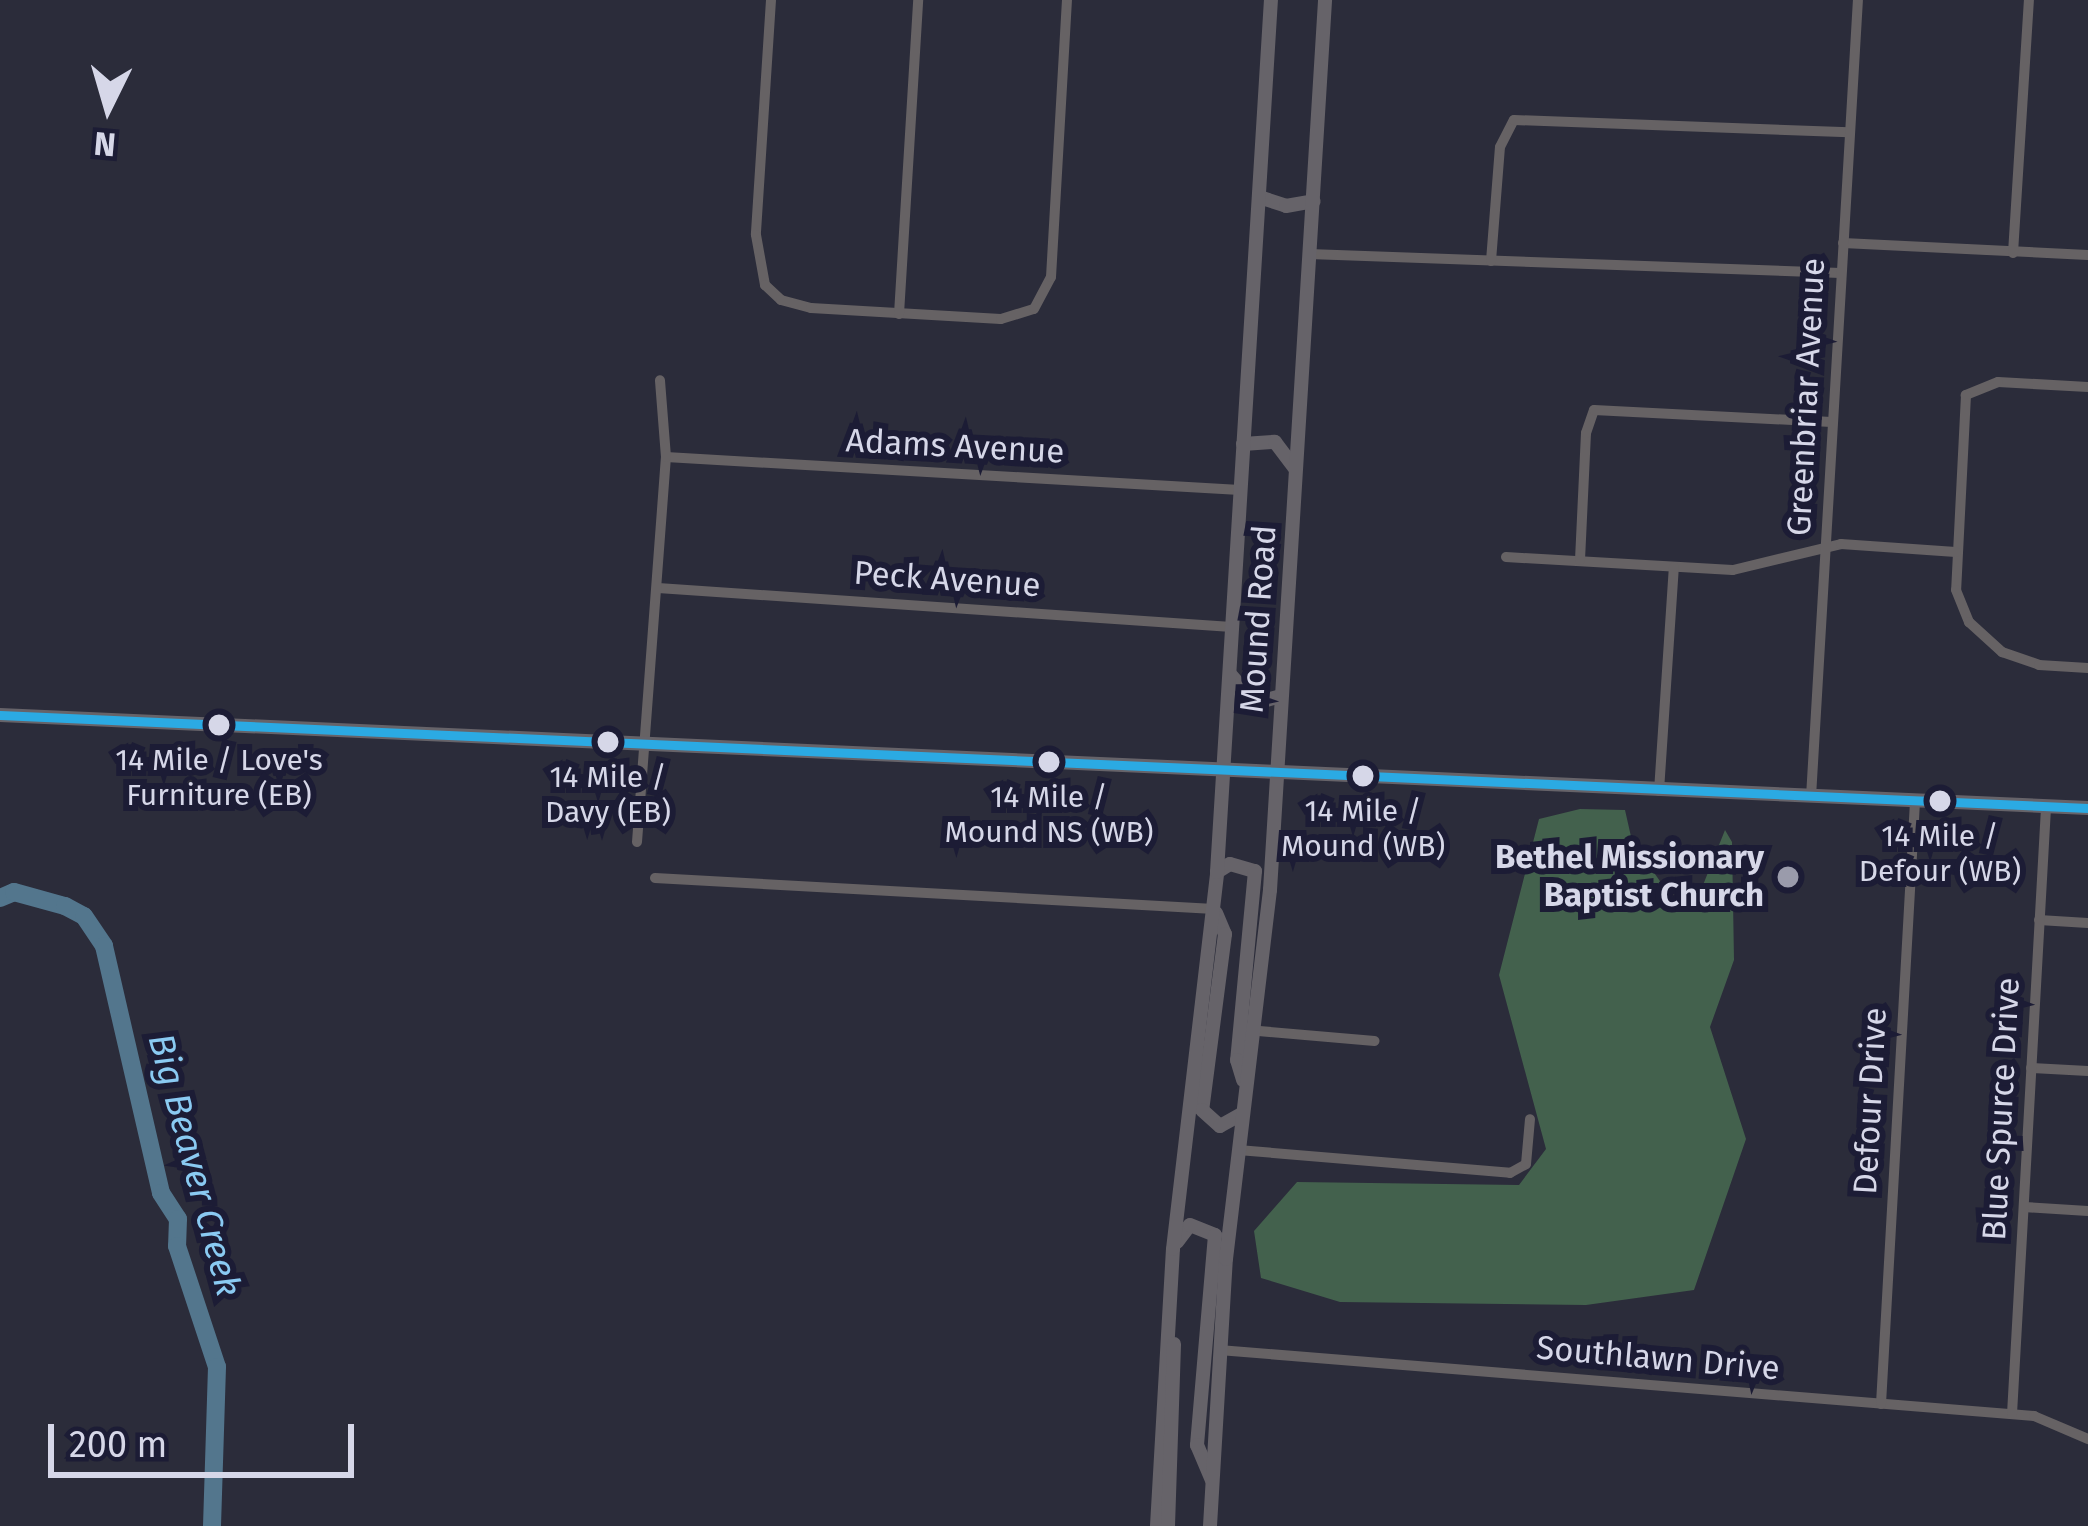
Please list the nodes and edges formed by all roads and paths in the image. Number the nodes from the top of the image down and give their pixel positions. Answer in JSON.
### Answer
{"nodes":[{"id":1,"x":771,"y":0,"type":"edge"},
{"id":2,"x":918,"y":0,"type":"edge"},
{"id":3,"x":1067,"y":0,"type":"edge"},
{"id":4,"x":1271,"y":0,"type":"edge"},
{"id":5,"x":1325,"y":0,"type":"edge"},
{"id":6,"x":1858,"y":0,"type":"edge"},
{"id":7,"x":2030,"y":0,"type":"edge"},
{"id":8,"x":1849,"y":132,"type":"junction"},
{"id":9,"x":1259,"y":197,"type":"junction"},
{"id":10,"x":1314,"y":202,"type":"junction"},
{"id":11,"x":1843,"y":243,"type":"junction"},
{"id":12,"x":2013,"y":253,"type":"junction"},
{"id":13,"x":1309,"y":254,"type":"junction"},
{"id":14,"x":2088,"y":255,"type":"edge"},
{"id":15,"x":1491,"y":261,"type":"junction"},
{"id":16,"x":1841,"y":273,"type":"junction"},
{"id":17,"x":899,"y":314,"type":"junction"},
{"id":18,"x":661,"y":380,"type":"dead end"},
{"id":19,"x":2088,"y":387,"type":"edge"},
{"id":20,"x":1832,"y":422,"type":"junction"},
{"id":21,"x":1243,"y":444,"type":"junction"},
{"id":22,"x":666,"y":457,"type":"junction"},
{"id":23,"x":1295,"y":469,"type":"junction"},
{"id":24,"x":1240,"y":490,"type":"junction"},
{"id":25,"x":1826,"y":549,"type":"junction"},
{"id":26,"x":1956,"y":552,"type":"junction"},
{"id":27,"x":1506,"y":557,"type":"dead end"},
{"id":28,"x":1580,"y":560,"type":"junction"},
{"id":29,"x":1674,"y":568,"type":"junction"},
{"id":30,"x":658,"y":588,"type":"junction"},
{"id":31,"x":1232,"y":627,"type":"junction"},
{"id":32,"x":2088,"y":668,"type":"edge"},
{"id":33,"x":1230,"y":674,"type":"junction"},
{"id":34,"x":1281,"y":697,"type":"junction"},
{"id":35,"x":0,"y":715,"type":"edge"},
{"id":36,"x":645,"y":747,"type":"junction"},
{"id":37,"x":1223,"y":775,"type":"junction"},
{"id":38,"x":1276,"y":777,"type":"junction"},
{"id":39,"x":1659,"y":791,"type":"junction"},
{"id":40,"x":1811,"y":797,"type":"junction"},
{"id":41,"x":1915,"y":801,"type":"junction"},
{"id":42,"x":2046,"y":807,"type":"junction"},
{"id":43,"x":2088,"y":808,"type":"edge"},
{"id":44,"x":638,"y":842,"type":"dead end"},
{"id":45,"x":1217,"y":872,"type":"junction"},
{"id":46,"x":655,"y":878,"type":"dead end"},
{"id":47,"x":1214,"y":909,"type":"junction"},
{"id":48,"x":2039,"y":920,"type":"junction"},
{"id":49,"x":2088,"y":923,"type":"edge"},
{"id":50,"x":1248,"y":1030,"type":"junction"},
{"id":51,"x":1376,"y":1041,"type":"dead end"},
{"id":52,"x":2031,"y":1068,"type":"junction"},
{"id":53,"x":2088,"y":1071,"type":"edge"},
{"id":54,"x":1243,"y":1113,"type":"junction"},
{"id":55,"x":1530,"y":1119,"type":"dead end"},
{"id":56,"x":1238,"y":1150,"type":"junction"},
{"id":57,"x":2024,"y":1208,"type":"junction"},
{"id":58,"x":2088,"y":1211,"type":"edge"},
{"id":59,"x":1173,"y":1249,"type":"junction"},
{"id":60,"x":1169,"y":1321,"type":"junction"},
{"id":61,"x":1219,"y":1350,"type":"junction"},
{"id":62,"x":1881,"y":1404,"type":"junction"},
{"id":63,"x":2012,"y":1414,"type":"junction"},
{"id":64,"x":2088,"y":1439,"type":"edge"},
{"id":65,"x":1212,"y":1480,"type":"junction"},
{"id":66,"x":1157,"y":1526,"type":"edge"},
{"id":67,"x":1168,"y":1526,"type":"edge"},
{"id":68,"x":1210,"y":1526,"type":"edge"}],
"edges":[{"from":1,"to":17,"type":"street"},
{"from":2,"to":17,"type":"street"},
{"from":3,"to":17,"type":"street"},
{"from":4,"to":9,"type":"main road","name":"Mound Road"},
{"from":5,"to":10,"type":"main road","name":"Mound Road"},
{"from":6,"to":8,"type":"street","name":"Greenbriar Avenue"},
{"from":7,"to":12,"type":"street"},
{"from":8,"to":11,"type":"street","name":"Greenbriar Avenue"},
{"from":8,"to":15,"type":"street"},
{"from":9,"to":10,"type":"main road"},
{"from":9,"to":21,"type":"main road","name":"Mound Road"},
{"from":10,"to":13,"type":"main road","name":"Mound Road"},
{"from":11,"to":12,"type":"street"},
{"from":11,"to":16,"type":"street","name":"Greenbriar Avenue"},
{"from":12,"to":14,"type":"street"},
{"from":13,"to":15,"type":"street"},
{"from":13,"to":23,"type":"main road","name":"Mound Road"},
{"from":15,"to":16,"type":"street"},
{"from":16,"to":20,"type":"street","name":"Greenbriar Avenue"},
{"from":18,"to":22,"type":"street"},
{"from":19,"to":26,"type":"street"},
{"from":20,"to":25,"type":"street","name":"Greenbriar Avenue"},
{"from":20,"to":28,"type":"street"},
{"from":21,"to":23,"type":"main road"},
{"from":21,"to":24,"type":"main road","name":"Mound Road"},
{"from":22,"to":24,"type":"street","name":"Adams Avenue"},
{"from":22,"to":30,"type":"street"},
{"from":23,"to":34,"type":"main road","name":"Mound Road"},
{"from":24,"to":31,"type":"main road","name":"Mound Road"},
{"from":25,"to":26,"type":"street"},
{"from":25,"to":29,"type":"street"},
{"from":25,"to":40,"type":"street","name":"Greenbriar Avenue"},
{"from":26,"to":32,"type":"street"},
{"from":27,"to":28,"type":"street"},
{"from":28,"to":29,"type":"street"},
{"from":29,"to":39,"type":"street"},
{"from":30,"to":31,"type":"street","name":"Peck Avenue"},
{"from":30,"to":36,"type":"street"},
{"from":31,"to":33,"type":"main road","name":"Mound Road"},
{"from":33,"to":34,"type":"main road"},
{"from":33,"to":37,"type":"main road","name":"Mound Road"},
{"from":34,"to":38,"type":"main road","name":"Mound Road"},
{"from":35,"to":36,"type":"main road"},
{"from":36,"to":37,"type":"main road"},
{"from":36,"to":44,"type":"street"},
{"from":37,"to":38,"type":"main road"},
{"from":37,"to":45,"type":"main road","name":"Mound Road"},
{"from":38,"to":39,"type":"main road"},
{"from":38,"to":50,"type":"main road","name":"Mound Road"},
{"from":39,"to":40,"type":"main road"},
{"from":40,"to":41,"type":"main road"},
{"from":41,"to":42,"type":"main road"},
{"from":41,"to":62,"type":"street","name":"Defour Drive"},
{"from":42,"to":43,"type":"main road"},
{"from":42,"to":48,"type":"street","name":"Blue Spurce Drive"},
{"from":45,"to":47,"type":"main road","name":"Mound Road"},
{"from":45,"to":50,"type":"main road"},
{"from":46,"to":47,"type":"street"},
{"from":47,"to":54,"type":"main road"},
{"from":47,"to":59,"type":"main road","name":"Mound Road"},
{"from":48,"to":49,"type":"street"},
{"from":48,"to":52,"type":"street","name":"Blue Spurce Drive"},
{"from":50,"to":51,"type":"street"},
{"from":50,"to":54,"type":"main road","name":"Mound Road"},
{"from":52,"to":53,"type":"street"},
{"from":52,"to":57,"type":"street","name":"Blue Spurce Drive"},
{"from":54,"to":56,"type":"main road","name":"Mound Road"},
{"from":55,"to":56,"type":"street"},
{"from":56,"to":61,"type":"main road","name":"Mound Road"},
{"from":57,"to":58,"type":"street"},
{"from":57,"to":63,"type":"street","name":"Blue Spurce Drive"},
{"from":59,"to":60,"type":"main road","name":"Mound Road"},
{"from":59,"to":65,"type":"main road"},
{"from":60,"to":66,"type":"main road","name":"Mound Road"},
{"from":60,"to":67,"type":"main road"},
{"from":61,"to":62,"type":"street","name":"Southlawn Drive"},
{"from":61,"to":65,"type":"main road","name":"Mound Road"},
{"from":62,"to":63,"type":"street","name":"Southlawn Drive"},
{"from":63,"to":64,"type":"street","name":"Southlawn Drive"},
{"from":65,"to":68,"type":"main road","name":"Mound Road"}]}
